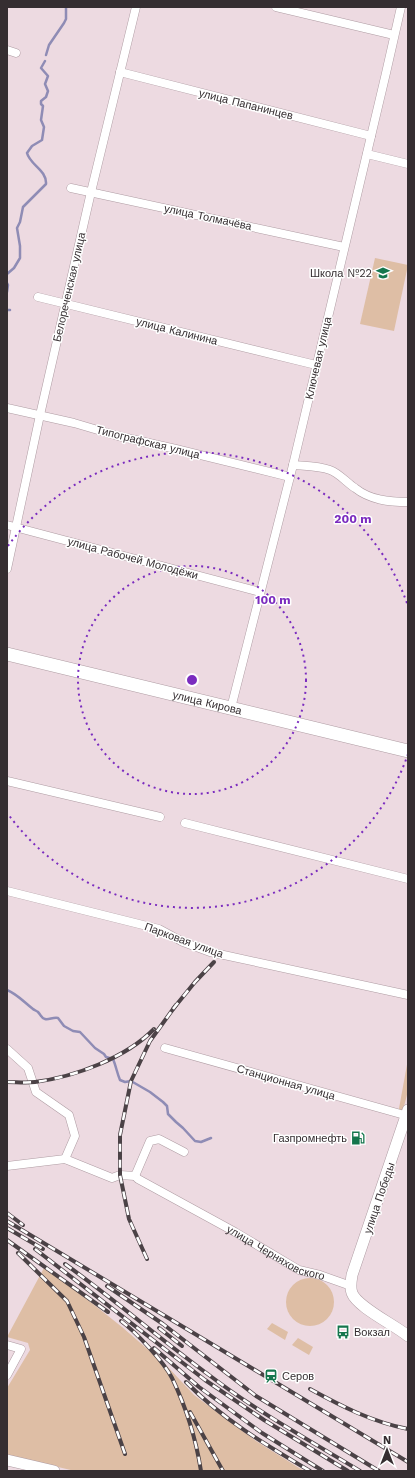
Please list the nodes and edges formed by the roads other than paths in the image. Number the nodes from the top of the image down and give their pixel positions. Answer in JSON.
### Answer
{"nodes":[{"id":1,"x":136,"y":7,"type":"edge"},
{"id":2,"x":276,"y":7,"type":"edge"},
{"id":3,"x":401,"y":7,"type":"edge"},
{"id":4,"x":394,"y":35,"type":"junction"},
{"id":5,"x":7,"y":50,"type":"edge"},
{"id":6,"x":16,"y":53,"type":"dead end"},
{"id":7,"x":120,"y":72,"type":"junction"},
{"id":8,"x":371,"y":136,"type":"junction"},
{"id":9,"x":367,"y":154,"type":"junction"},
{"id":10,"x":408,"y":164,"type":"edge"},
{"id":11,"x":72,"y":188,"type":"dead end"},
{"id":12,"x":91,"y":192,"type":"junction"},
{"id":13,"x":344,"y":247,"type":"junction"},
{"id":14,"x":38,"y":296,"type":"dead end"},
{"id":15,"x":66,"y":303,"type":"junction"},
{"id":16,"x":316,"y":365,"type":"junction"},
{"id":17,"x":7,"y":408,"type":"edge"},
{"id":18,"x":40,"y":416,"type":"junction"},
{"id":19,"x":293,"y":465,"type":"junction"},
{"id":20,"x":290,"y":477,"type":"junction"},
{"id":21,"x":408,"y":502,"type":"edge"},
{"id":22,"x":11,"y":526,"type":"edge"},
{"id":23,"x":7,"y":569,"type":"edge"},
{"id":24,"x":260,"y":592,"type":"junction"},
{"id":25,"x":7,"y":654,"type":"edge"},
{"id":26,"x":231,"y":708,"type":"junction"},
{"id":27,"x":408,"y":751,"type":"edge"},
{"id":28,"x":7,"y":781,"type":"edge"},
{"id":29,"x":160,"y":817,"type":"dead end"},
{"id":30,"x":185,"y":823,"type":"dead end"},
{"id":31,"x":408,"y":879,"type":"edge"},
{"id":32,"x":7,"y":891,"type":"edge"},
{"id":33,"x":408,"y":995,"type":"edge"},
{"id":34,"x":165,"y":1048,"type":"dead end"},
{"id":35,"x":7,"y":1049,"type":"edge"},
{"id":36,"x":408,"y":1114,"type":"edge"},
{"id":37,"x":184,"y":1152,"type":"dead end"},
{"id":38,"x":65,"y":1158,"type":"junction"},
{"id":39,"x":7,"y":1166,"type":"edge"},
{"id":40,"x":135,"y":1176,"type":"junction"},
{"id":41,"x":351,"y":1286,"type":"junction"},
{"id":42,"x":408,"y":1336,"type":"edge"},
{"id":43,"x":7,"y":1344,"type":"edge"},
{"id":44,"x":7,"y":1375,"type":"edge"},
{"id":45,"x":7,"y":1460,"type":"edge"},
{"id":46,"x":54,"y":1471,"type":"edge"}],
"edges":[{"from":1,"to":7,"type":"street","name":"Белореченская улица"},
{"from":2,"to":4,"type":"street"},
{"from":3,"to":4,"type":"street","name":"Ключевая улица"},
{"from":4,"to":8,"type":"street","name":"Ключевая улица"},
{"from":5,"to":6,"type":"street"},
{"from":7,"to":8,"type":"street","name":"улица Папанинцев"},
{"from":7,"to":12,"type":"street","name":"Белореченская улица"},
{"from":8,"to":9,"type":"street","name":"Ключевая улица"},
{"from":9,"to":10,"type":"street"},
{"from":9,"to":13,"type":"street","name":"Ключевая улица"},
{"from":11,"to":12,"type":"street","name":"улица Толмачёва"},
{"from":12,"to":13,"type":"street","name":"улица Толмачёва"},
{"from":12,"to":15,"type":"street","name":"Белореченская улица"},
{"from":13,"to":16,"type":"street","name":"Ключевая улица"},
{"from":14,"to":15,"type":"street","name":"улица Калинина"},
{"from":15,"to":16,"type":"street","name":"улица Калинина"},
{"from":15,"to":18,"type":"street","name":"Белореченская улица"},
{"from":16,"to":19,"type":"street","name":"Ключевая улица"},
{"from":17,"to":18,"type":"street","name":"Типографская улица"},
{"from":18,"to":20,"type":"street","name":"Типографская улица"},
{"from":18,"to":22,"type":"street","name":"Белореченская улица"},
{"from":19,"to":20,"type":"street","name":"Ключевая улица"},
{"from":19,"to":21,"type":"street"},
{"from":20,"to":24,"type":"street","name":"Ключевая улица"},
{"from":22,"to":23,"type":"street","name":"Белореченская улица"},
{"from":22,"to":24,"type":"street","name":"улица Рабочей Молодёжи"},
{"from":24,"to":26,"type":"street","name":"Ключевая улица"},
{"from":25,"to":26,"type":"main road","name":"улица Кирова"},
{"from":26,"to":27,"type":"main road","name":"улица Кирова"},
{"from":28,"to":29,"type":"street"},
{"from":30,"to":31,"type":"street"},
{"from":32,"to":33,"type":"street","name":"Парковая улица"},
{"from":34,"to":36,"type":"street","name":"Станционная улица"},
{"from":35,"to":38,"type":"street"},
{"from":36,"to":41,"type":"main road","name":"улица Победы"},
{"from":37,"to":40,"type":"street"},
{"from":38,"to":39,"type":"street"},
{"from":38,"to":40,"type":"street"},
{"from":40,"to":41,"type":"street","name":"улица Черняховского"},
{"from":41,"to":42,"type":"main road"},
{"from":43,"to":44,"type":"street"},
{"from":45,"to":46,"type":"main road"}]}
